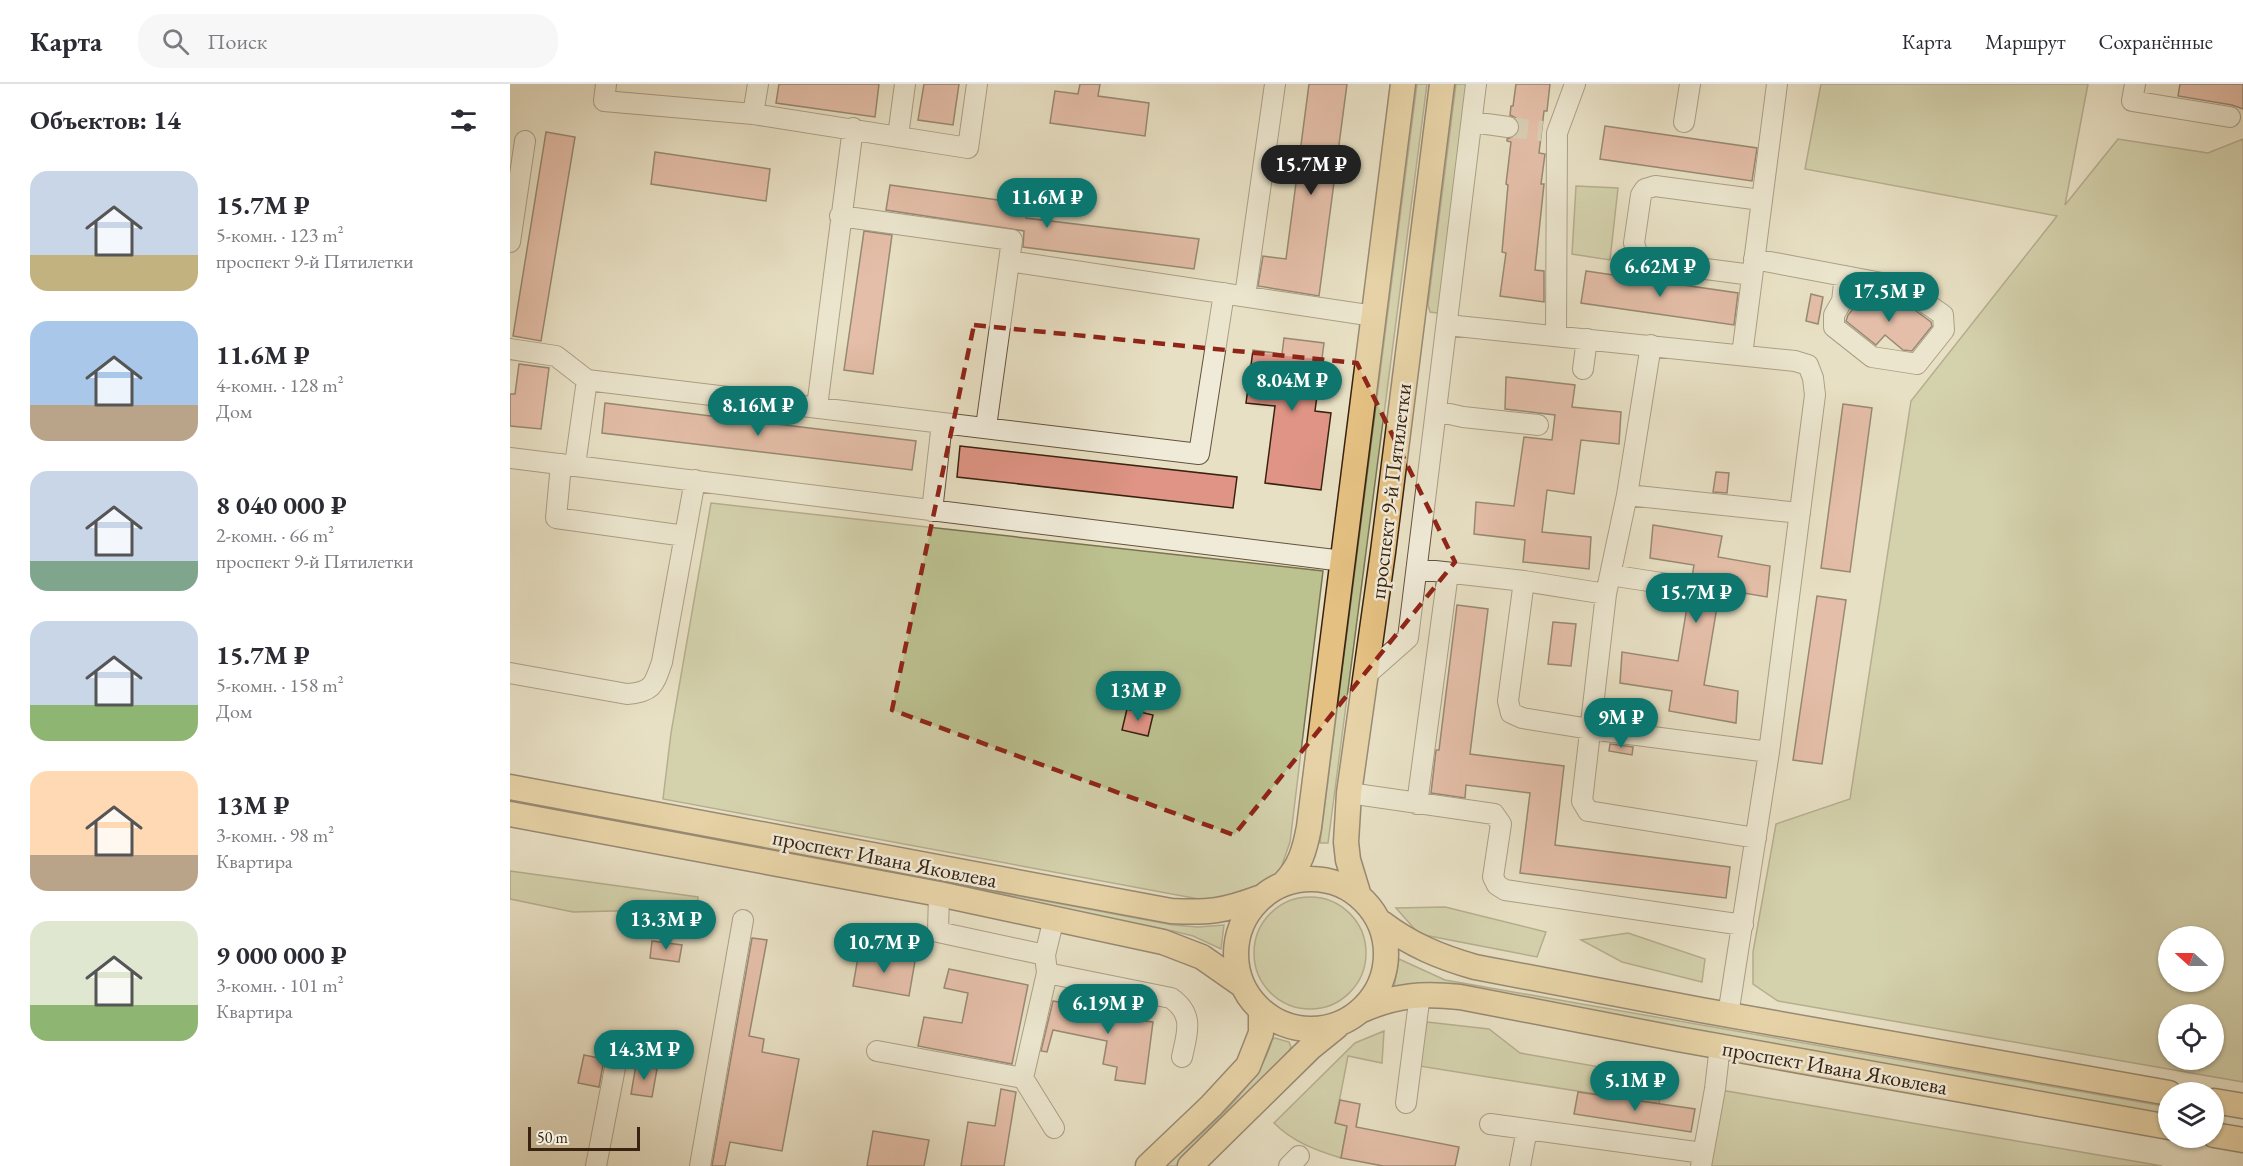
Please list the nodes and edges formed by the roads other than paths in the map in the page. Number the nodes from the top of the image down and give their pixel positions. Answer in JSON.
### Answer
{"nodes":[{"id":1,"x":606,"y":84,"type":"edge"},
{"id":2,"x":758,"y":84,"type":"edge"},
{"id":3,"x":905,"y":84,"type":"edge"},
{"id":4,"x":977,"y":84,"type":"edge"},
{"id":5,"x":1275,"y":84,"type":"edge"},
{"id":6,"x":1403,"y":84,"type":"edge"},
{"id":7,"x":1442,"y":84,"type":"edge"},
{"id":8,"x":1476,"y":84,"type":"edge"},
{"id":9,"x":1575,"y":84,"type":"edge"},
{"id":10,"x":1690,"y":84,"type":"edge"},
{"id":11,"x":1777,"y":84,"type":"edge"},
{"id":12,"x":2135,"y":84,"type":"edge"},
{"id":13,"x":753,"y":114,"type":"junction"},
{"id":14,"x":2230,"y":117,"type":"dead end"},
{"id":15,"x":1472,"y":122,"type":"junction"},
{"id":16,"x":1684,"y":122,"type":"dead end"},
{"id":17,"x":1508,"y":127,"type":"tunnel mouth"},
{"id":18,"x":853,"y":128,"type":"junction"},
{"id":19,"x":898,"y":136,"type":"junction"},
{"id":20,"x":525,"y":141,"type":"dead end"},
{"id":21,"x":513,"y":196,"type":"edge"},
{"id":22,"x":1761,"y":200,"type":"junction"},
{"id":23,"x":840,"y":216,"type":"junction"},
{"id":24,"x":510,"y":242,"type":"edge"},
{"id":25,"x":1009,"y":261,"type":"junction"},
{"id":26,"x":1753,"y":267,"type":"junction"},
{"id":27,"x":1845,"y":276,"type":"junction"},
{"id":28,"x":1224,"y":293,"type":"junction"},
{"id":29,"x":1245,"y":296,"type":"junction"},
{"id":30,"x":1374,"y":316,"type":"junction"},
{"id":31,"x":1447,"y":325,"type":"junction"},
{"id":32,"x":1556,"y":336,"type":"junction"},
{"id":33,"x":1587,"y":339,"type":"junction"},
{"id":34,"x":1652,"y":345,"type":"junction"},
{"id":35,"x":510,"y":349,"type":"edge"},
{"id":36,"x":1743,"y":355,"type":"junction"},
{"id":37,"x":1583,"y":369,"type":"dead end"},
{"id":38,"x":587,"y":380,"type":"junction"},
{"id":39,"x":817,"y":407,"type":"junction"},
{"id":40,"x":1436,"y":411,"type":"junction"},
{"id":41,"x":942,"y":423,"type":"junction"},
{"id":42,"x":1538,"y":424,"type":"dead end"},
{"id":43,"x":986,"y":427,"type":"junction"},
{"id":44,"x":510,"y":458,"type":"edge"},
{"id":45,"x":568,"y":465,"type":"junction"},
{"id":46,"x":695,"y":480,"type":"junction"},
{"id":47,"x":1627,"y":495,"type":"junction"},
{"id":48,"x":932,"y":511,"type":"junction"},
{"id":49,"x":1800,"y":513,"type":"junction"},
{"id":50,"x":685,"y":536,"type":"junction"},
{"id":51,"x":1343,"y":561,"type":"junction"},
{"id":52,"x":1417,"y":569,"type":"junction"},
{"id":53,"x":1448,"y":573,"type":"junction"},
{"id":54,"x":1524,"y":581,"type":"junction"},
{"id":55,"x":1608,"y":585,"type":"junction"},
{"id":56,"x":1674,"y":585,"type":"dead end"},
{"id":57,"x":510,"y":673,"type":"edge"},
{"id":58,"x":1365,"y":676,"type":"junction"},
{"id":59,"x":1590,"y":729,"type":"junction"},
{"id":60,"x":1769,"y":752,"type":"junction"},
{"id":61,"x":510,"y":788,"type":"edge"},
{"id":62,"x":1349,"y":793,"type":"junction"},
{"id":63,"x":1417,"y":804,"type":"junction"},
{"id":64,"x":510,"y":814,"type":"edge"},
{"id":65,"x":1756,"y":838,"type":"junction"},
{"id":66,"x":1284,"y":883,"type":"junction"},
{"id":67,"x":939,"y":894,"type":"junction"},
{"id":68,"x":1359,"y":896,"type":"junction"},
{"id":69,"x":1259,"y":898,"type":"junction"},
{"id":70,"x":1054,"y":918,"type":"junction"},
{"id":71,"x":743,"y":921,"type":"dead end"},
{"id":72,"x":1382,"y":923,"type":"junction"},
{"id":73,"x":1743,"y":925,"type":"junction"},
{"id":74,"x":1046,"y":964,"type":"junction"},
{"id":75,"x":1242,"y":986,"type":"junction"},
{"id":76,"x":1420,"y":994,"type":"junction"},
{"id":77,"x":1362,"y":1010,"type":"junction"},
{"id":78,"x":1261,"y":1012,"type":"junction"},
{"id":79,"x":1728,"y":1015,"type":"junction"},
{"id":80,"x":1341,"y":1023,"type":"junction"},
{"id":81,"x":1720,"y":1046,"type":"junction"},
{"id":82,"x":619,"y":1047,"type":"dead end"},
{"id":83,"x":877,"y":1051,"type":"dead end"},
{"id":84,"x":1182,"y":1057,"type":"dead end"},
{"id":85,"x":1023,"y":1078,"type":"junction"},
{"id":86,"x":2158,"y":1091,"type":"edge"},
{"id":87,"x":1406,"y":1103,"type":"dead end"},
{"id":88,"x":2224,"y":1103,"type":"edge"},
{"id":89,"x":2243,"y":1106,"type":"edge"},
{"id":90,"x":1490,"y":1124,"type":"dead end"},
{"id":91,"x":2158,"y":1125,"type":"edge"},
{"id":92,"x":1054,"y":1128,"type":"dead end"},
{"id":93,"x":1527,"y":1129,"type":"junction"},
{"id":94,"x":2224,"y":1137,"type":"edge"},
{"id":95,"x":2243,"y":1140,"type":"edge"},
{"id":96,"x":1702,"y":1159,"type":"edge"},
{"id":97,"x":596,"y":1166,"type":"edge"},
{"id":98,"x":700,"y":1166,"type":"edge"},
{"id":99,"x":1148,"y":1166,"type":"edge"},
{"id":100,"x":1191,"y":1166,"type":"edge"},
{"id":101,"x":1521,"y":1166,"type":"edge"}],
"edges":[{"from":1,"to":13,"type":"street"},
{"from":2,"to":13,"type":"street"},
{"from":3,"to":19,"type":"street"},
{"from":4,"to":19,"type":"street"},
{"from":5,"to":29,"type":"street"},
{"from":6,"to":30,"type":"main road","name":"проспект 9-й Пятилетки"},
{"from":7,"to":58,"type":"main road","name":"проспект 9-й Пятилетки"},
{"from":8,"to":15,"type":"street"},
{"from":9,"to":32,"type":"street"},
{"from":10,"to":16,"type":"street"},
{"from":11,"to":22,"type":"street"},
{"from":12,"to":14,"type":"street"},
{"from":13,"to":18,"type":"street"},
{"from":15,"to":17,"type":"street"},
{"from":15,"to":31,"type":"street"},
{"from":18,"to":19,"type":"street"},
{"from":18,"to":23,"type":"street"},
{"from":20,"to":21,"type":"street"},
{"from":21,"to":24,"type":"street"},
{"from":22,"to":26,"type":"street"},
{"from":22,"to":26,"type":"street"},
{"from":23,"to":25,"type":"street"},
{"from":23,"to":39,"type":"street"},
{"from":25,"to":28,"type":"street"},
{"from":25,"to":43,"type":"street"},
{"from":26,"to":27,"type":"street"},
{"from":26,"to":36,"type":"street"},
{"from":27,"to":27,"type":"street"},
{"from":28,"to":29,"type":"street"},
{"from":28,"to":43,"type":"street"},
{"from":29,"to":30,"type":"street"},
{"from":30,"to":51,"type":"main road","name":"проспект 9-й Пятилетки"},
{"from":31,"to":32,"type":"street"},
{"from":31,"to":40,"type":"street"},
{"from":32,"to":33,"type":"street"},
{"from":33,"to":34,"type":"street"},
{"from":33,"to":37,"type":"street"},
{"from":34,"to":36,"type":"street"},
{"from":34,"to":47,"type":"street"},
{"from":35,"to":38,"type":"street"},
{"from":36,"to":49,"type":"street"},
{"from":38,"to":39,"type":"street"},
{"from":38,"to":45,"type":"street"},
{"from":39,"to":41,"type":"street"},
{"from":40,"to":42,"type":"street"},
{"from":40,"to":52,"type":"street"},
{"from":41,"to":43,"type":"street"},
{"from":41,"to":48,"type":"street"},
{"from":44,"to":45,"type":"street"},
{"from":45,"to":46,"type":"street"},
{"from":45,"to":50,"type":"street"},
{"from":46,"to":48,"type":"street"},
{"from":46,"to":50,"type":"street"},
{"from":47,"to":49,"type":"street"},
{"from":47,"to":55,"type":"street"},
{"from":48,"to":51,"type":"street"},
{"from":49,"to":60,"type":"street"},
{"from":50,"to":57,"type":"street"},
{"from":51,"to":66,"type":"main road","name":"проспект 9-й Пятилетки"},
{"from":52,"to":53,"type":"street"},
{"from":52,"to":58,"type":"street"},
{"from":53,"to":54,"type":"street"},
{"from":53,"to":63,"type":"street"},
{"from":54,"to":55,"type":"street"},
{"from":54,"to":59,"type":"street"},
{"from":55,"to":56,"type":"street"},
{"from":55,"to":59,"type":"street"},
{"from":58,"to":62,"type":"main road","name":"проспект 9-й Пятилетки"},
{"from":59,"to":60,"type":"street"},
{"from":59,"to":65,"type":"street"},
{"from":60,"to":65,"type":"street"},
{"from":61,"to":69,"type":"main road","name":"проспект Ивана Яковлева"},
{"from":62,"to":63,"type":"street"},
{"from":62,"to":68,"type":"main road","name":"проспект 9-й Пятилетки"},
{"from":63,"to":73,"type":"street"},
{"from":64,"to":67,"type":"main road","name":"проспект Ивана Яковлева"},
{"from":65,"to":73,"type":"street"},
{"from":66,"to":68,"type":"main road"},
{"from":66,"to":69,"type":"main road"},
{"from":67,"to":70,"type":"main road","name":"проспект Ивана Яковлева"},
{"from":67,"to":74,"type":"street"},
{"from":68,"to":72,"type":"main road"},
{"from":69,"to":75,"type":"main road"},
{"from":70,"to":74,"type":"street"},
{"from":70,"to":75,"type":"main road","name":"проспект Ивана Яковлева"},
{"from":71,"to":98,"type":"street"},
{"from":72,"to":77,"type":"main road"},
{"from":72,"to":79,"type":"main road","name":"проспект Ивана Яковлева"},
{"from":73,"to":79,"type":"street"},
{"from":74,"to":84,"type":"street"},
{"from":74,"to":85,"type":"street"},
{"from":75,"to":78,"type":"main road"},
{"from":76,"to":77,"type":"main road","name":"проспект Ивана Яковлева"},
{"from":76,"to":81,"type":"main road","name":"проспект Ивана Яковлева"},
{"from":76,"to":87,"type":"street"},
{"from":77,"to":80,"type":"main road"},
{"from":78,"to":80,"type":"main road"},
{"from":78,"to":99,"type":"main road"},
{"from":79,"to":86,"type":"main road","name":"проспект Ивана Яковлева"},
{"from":80,"to":100,"type":"main road"},
{"from":81,"to":91,"type":"main road","name":"проспект Ивана Яковлева"},
{"from":81,"to":96,"type":"street"},
{"from":82,"to":97,"type":"street"},
{"from":83,"to":85,"type":"street"},
{"from":85,"to":92,"type":"street"},
{"from":88,"to":89,"type":"main road"},
{"from":90,"to":93,"type":"street"},
{"from":93,"to":96,"type":"street"},
{"from":93,"to":101,"type":"street"},
{"from":94,"to":95,"type":"main road"}]}
